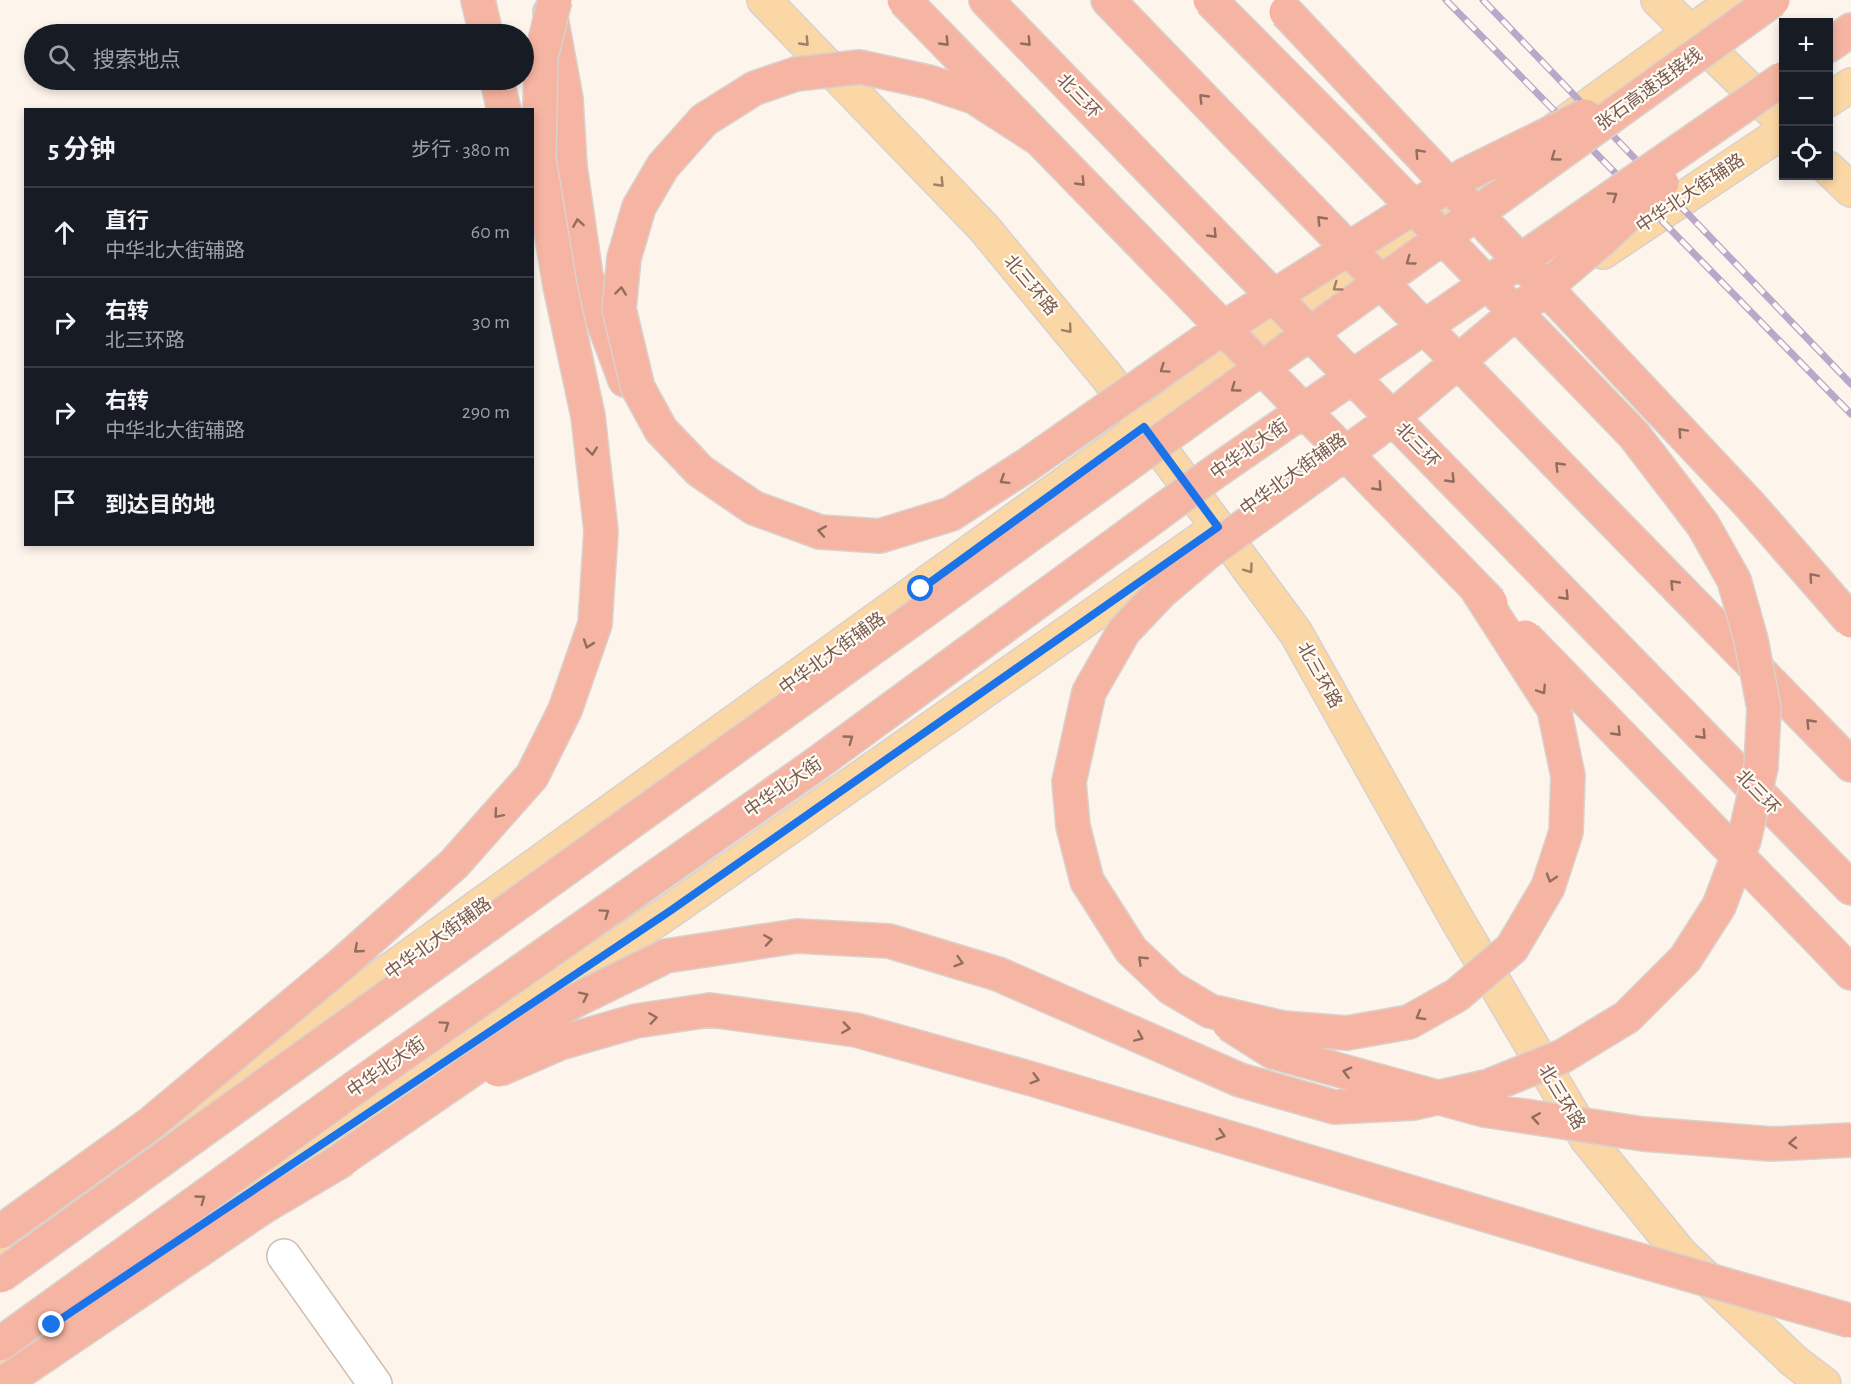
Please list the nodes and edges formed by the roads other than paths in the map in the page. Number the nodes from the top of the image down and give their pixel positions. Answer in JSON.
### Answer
{"nodes":[{"id":1,"x":478,"y":0,"type":"edge"},
{"id":2,"x":548,"y":0,"type":"edge"},
{"id":3,"x":555,"y":0,"type":"edge"},
{"id":4,"x":764,"y":0,"type":"edge"},
{"id":5,"x":904,"y":0,"type":"edge"},
{"id":6,"x":986,"y":0,"type":"edge"},
{"id":7,"x":1108,"y":0,"type":"edge"},
{"id":8,"x":1210,"y":0,"type":"edge"},
{"id":9,"x":1275,"y":0,"type":"edge"},
{"id":10,"x":1658,"y":0,"type":"edge"},
{"id":11,"x":1735,"y":0,"type":"edge"},
{"id":12,"x":1773,"y":0,"type":"edge"},
{"id":13,"x":484,"y":24,"type":"edge"},
{"id":14,"x":1851,"y":30,"type":"edge"},
{"id":15,"x":1691,"y":31,"type":"junction"},
{"id":16,"x":1833,"y":43,"type":"edge"},
{"id":17,"x":1668,"y":76,"type":"junction"},
{"id":18,"x":1779,"y":81,"type":"edge"},
{"id":19,"x":1851,"y":85,"type":"edge"},
{"id":20,"x":499,"y":90,"type":"edge"},
{"id":21,"x":1833,"y":97,"type":"edge"},
{"id":22,"x":1743,"y":106,"type":"junction"},
{"id":23,"x":504,"y":108,"type":"edge"},
{"id":24,"x":1779,"y":118,"type":"edge"},
{"id":25,"x":1779,"y":134,"type":"edge"},
{"id":26,"x":1039,"y":139,"type":"junction"},
{"id":27,"x":1833,"y":173,"type":"edge"},
{"id":28,"x":1851,"y":190,"type":"edge"},
{"id":29,"x":534,"y":227,"type":"edge"},
{"id":30,"x":588,"y":416,"type":"junction"},
{"id":31,"x":1144,"y":427,"type":"junction"},
{"id":32,"x":661,"y":430,"type":"junction"},
{"id":33,"x":1218,"y":527,"type":"junction"},
{"id":34,"x":1476,"y":588,"type":"junction"},
{"id":35,"x":1851,"y":621,"type":"edge"},
{"id":36,"x":1851,"y":765,"type":"edge"},
{"id":37,"x":1851,"y":888,"type":"edge"},
{"id":38,"x":1841,"y":962,"type":"edge"},
{"id":39,"x":1171,"y":988,"type":"junction"},
{"id":40,"x":1851,"y":1140,"type":"edge"},
{"id":41,"x":326,"y":1170,"type":"junction"},
{"id":42,"x":0,"y":1232,"type":"edge"},
{"id":43,"x":0,"y":1251,"type":"edge"},
{"id":44,"x":284,"y":1256,"type":"dead end"},
{"id":45,"x":0,"y":1276,"type":"edge"},
{"id":46,"x":1851,"y":1321,"type":"edge"},
{"id":47,"x":0,"y":1344,"type":"edge"},
{"id":48,"x":0,"y":1365,"type":"edge"},
{"id":49,"x":2,"y":1384,"type":"edge"},
{"id":50,"x":375,"y":1384,"type":"edge"},
{"id":51,"x":1824,"y":1384,"type":"edge"}],
"edges":[{"from":1,"to":13,"type":"highway"},
{"from":32,"to":2,"type":"highway","one_way":true,"bridge":true},
{"from":3,"to":30,"type":"highway","bridge":true},
{"from":4,"to":31,"type":"main road","name":"北三环路","one_way":true},
{"from":5,"to":26,"type":"highway","one_way":true,"bridge":true},
{"from":6,"to":37,"type":"highway","name":"北三环","one_way":true,"bridge":true},
{"from":36,"to":7,"type":"highway","one_way":true,"bridge":true},
{"from":41,"to":8,"type":"highway","one_way":true,"bridge":true},
{"from":35,"to":9,"type":"highway","one_way":true,"bridge":true},
{"from":10,"to":15,"type":"main road"},
{"from":11,"to":15,"type":"main road","name":"中华北大街辅路"},
{"from":12,"to":17,"type":"highway","name":"张石高速连接线","bridge":true},
{"from":14,"to":16,"type":"highway"},
{"from":15,"to":24,"type":"main road"},
{"from":15,"to":31,"type":"main road","name":"中华北大街辅路","one_way":true},
{"from":17,"to":32,"type":"highway","one_way":true,"bridge":true},
{"from":17,"to":45,"type":"highway","name":"张石高速连接线","one_way":true,"bridge":true},
{"from":18,"to":22,"type":"highway","bridge":true},
{"from":19,"to":21,"type":"main road"},
{"from":20,"to":23,"type":"highway"},
{"from":39,"to":22,"type":"highway","one_way":true,"bridge":true},
{"from":47,"to":22,"type":"highway","name":"中华北大街","one_way":true,"bridge":true},
{"from":25,"to":33,"type":"main road","name":"中华北大街辅路"},
{"from":32,"to":26,"type":"highway","one_way":true,"bridge":true},
{"from":26,"to":34,"type":"highway","one_way":true,"bridge":true},
{"from":27,"to":28,"type":"main road"},
{"from":29,"to":30,"type":"highway","bridge":true},
{"from":30,"to":42,"type":"highway","one_way":true,"bridge":true},
{"from":31,"to":33,"type":"main road","name":"北三环路"},
{"from":31,"to":43,"type":"main road","name":"中华北大街辅路"},
{"from":33,"to":48,"type":"main road","name":"中华北大街辅路"},
{"from":33,"to":51,"type":"main road","name":"北三环路","one_way":true},
{"from":34,"to":38,"type":"highway","one_way":true,"bridge":true},
{"from":34,"to":39,"type":"highway","one_way":true,"bridge":true},
{"from":40,"to":39,"type":"highway","one_way":true,"bridge":true},
{"from":41,"to":46,"type":"highway","one_way":true,"bridge":true},
{"from":41,"to":49,"type":"highway","bridge":true},
{"from":44,"to":50,"type":"street"}]}
